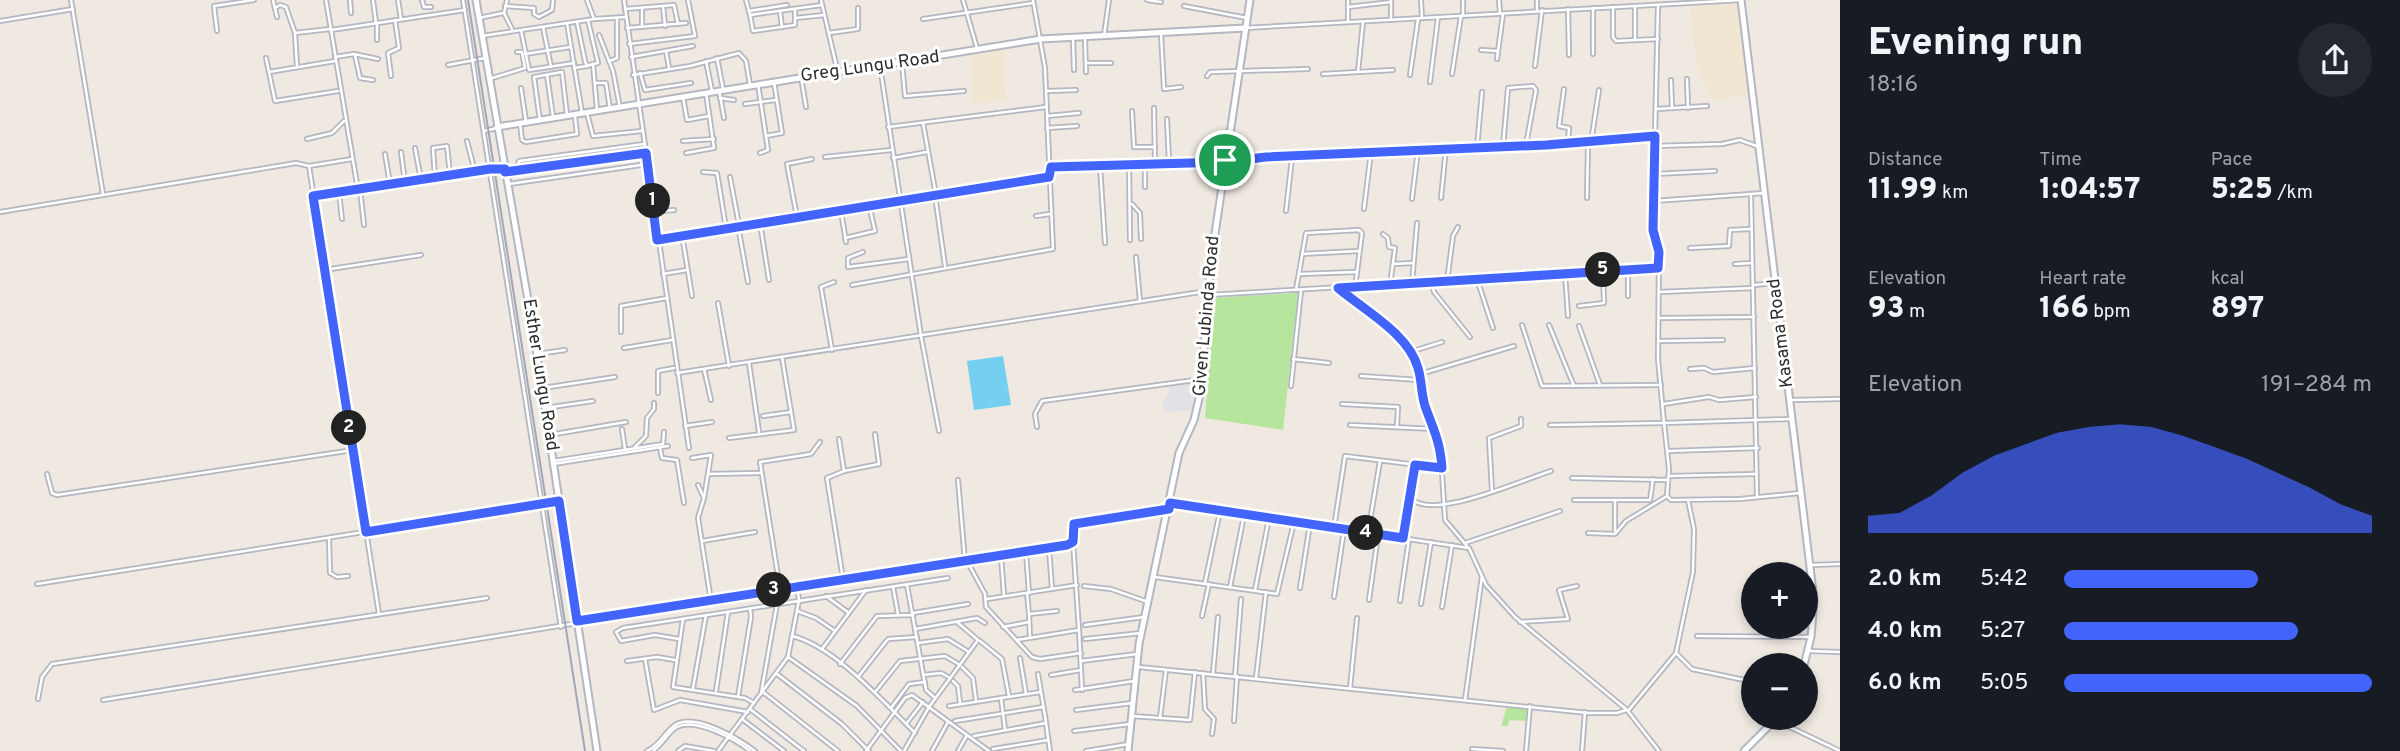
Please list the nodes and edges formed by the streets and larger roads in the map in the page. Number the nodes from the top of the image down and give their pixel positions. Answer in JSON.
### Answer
{"nodes":[{"id":1,"x":71,"y":0,"type":"edge"},
{"id":2,"x":254,"y":0,"type":"edge"},
{"id":3,"x":273,"y":0,"type":"edge"},
{"id":4,"x":326,"y":0,"type":"edge"},
{"id":5,"x":350,"y":0,"type":"edge"},
{"id":6,"x":373,"y":0,"type":"edge"},
{"id":7,"x":398,"y":0,"type":"edge"},
{"id":8,"x":422,"y":0,"type":"edge"},
{"id":9,"x":463,"y":0,"type":"edge"},
{"id":10,"x":476,"y":0,"type":"edge"},
{"id":11,"x":507,"y":0,"type":"edge"},
{"id":12,"x":553,"y":0,"type":"edge"},
{"id":13,"x":587,"y":0,"type":"edge"},
{"id":14,"x":624,"y":0,"type":"edge"},
{"id":15,"x":688,"y":0,"type":"edge"},
{"id":16,"x":746,"y":0,"type":"edge"},
{"id":17,"x":821,"y":0,"type":"edge"},
{"id":18,"x":963,"y":0,"type":"edge"},
{"id":19,"x":1109,"y":0,"type":"edge"},
{"id":20,"x":1147,"y":0,"type":"edge"},
{"id":21,"x":1250,"y":0,"type":"edge"},
{"id":22,"x":1348,"y":0,"type":"edge"},
{"id":23,"x":1421,"y":0,"type":"edge"},
{"id":24,"x":1463,"y":0,"type":"edge"},
{"id":25,"x":1499,"y":0,"type":"edge"},
{"id":26,"x":1537,"y":0,"type":"edge"},
{"id":27,"x":1574,"y":0,"type":"edge"},
{"id":28,"x":1741,"y":0,"type":"edge"},
{"id":29,"x":1391,"y":1,"type":"edge"},
{"id":30,"x":1703,"y":1,"type":"edge"},
{"id":31,"x":1033,"y":2,"type":"edge"},
{"id":32,"x":1161,"y":2,"type":"dead end"},
{"id":33,"x":787,"y":5,"type":"dead end"},
{"id":34,"x":822,"y":5,"type":"junction"},
{"id":35,"x":1658,"y":5,"type":"junction"},
{"id":36,"x":505,"y":6,"type":"junction"},
{"id":37,"x":663,"y":6,"type":"junction"},
{"id":38,"x":1184,"y":6,"type":"dead end"},
{"id":39,"x":1635,"y":6,"type":"junction"},
{"id":40,"x":431,"y":7,"type":"dead end"},
{"id":41,"x":1348,"y":7,"type":"junction"},
{"id":42,"x":1613,"y":7,"type":"junction"},
{"id":43,"x":275,"y":8,"type":"junction"},
{"id":44,"x":858,"y":8,"type":"dead end"},
{"id":45,"x":1574,"y":8,"type":"junction"},
{"id":46,"x":1593,"y":8,"type":"junction"},
{"id":47,"x":73,"y":9,"type":"junction"},
{"id":48,"x":625,"y":9,"type":"junction"},
{"id":49,"x":642,"y":9,"type":"junction"},
{"id":50,"x":795,"y":9,"type":"junction"},
{"id":51,"x":1568,"y":9,"type":"junction"},
{"id":52,"x":465,"y":10,"type":"junction"},
{"id":53,"x":1540,"y":10,"type":"junction"},
{"id":54,"x":780,"y":11,"type":"junction"},
{"id":55,"x":967,"y":12,"type":"junction"},
{"id":56,"x":351,"y":13,"type":"dead end"},
{"id":57,"x":504,"y":13,"type":"junction"},
{"id":58,"x":750,"y":13,"type":"junction"},
{"id":59,"x":1502,"y":13,"type":"junction"},
{"id":60,"x":824,"y":15,"type":"junction"},
{"id":61,"x":1462,"y":16,"type":"junction"},
{"id":62,"x":626,"y":17,"type":"junction"},
{"id":63,"x":1438,"y":17,"type":"junction"},
{"id":64,"x":277,"y":18,"type":"dead end"},
{"id":65,"x":479,"y":18,"type":"junction"},
{"id":66,"x":617,"y":18,"type":"junction"},
{"id":67,"x":796,"y":18,"type":"junction"},
{"id":68,"x":1247,"y":18,"type":"junction"},
{"id":69,"x":1420,"y":18,"type":"junction"},
{"id":70,"x":401,"y":19,"type":"junction"},
{"id":71,"x":594,"y":19,"type":"junction"},
{"id":72,"x":923,"y":19,"type":"dead end"},
{"id":73,"x":395,"y":20,"type":"junction"},
{"id":74,"x":588,"y":20,"type":"junction"},
{"id":75,"x":1391,"y":20,"type":"junction"},
{"id":76,"x":0,"y":21,"type":"edge"},
{"id":77,"x":577,"y":22,"type":"junction"},
{"id":78,"x":1348,"y":22,"type":"junction"},
{"id":79,"x":1363,"y":22,"type":"junction"},
{"id":80,"x":376,"y":23,"type":"junction"},
{"id":81,"x":567,"y":23,"type":"junction"},
{"id":82,"x":686,"y":23,"type":"dead end"},
{"id":83,"x":678,"y":24,"type":"junction"},
{"id":84,"x":665,"y":26,"type":"junction"},
{"id":85,"x":544,"y":27,"type":"junction"},
{"id":86,"x":782,"y":27,"type":"junction"},
{"id":87,"x":627,"y":28,"type":"junction"},
{"id":88,"x":642,"y":28,"type":"junction"},
{"id":89,"x":1245,"y":28,"type":"junction"},
{"id":90,"x":331,"y":29,"type":"junction"},
{"id":91,"x":521,"y":30,"type":"junction"},
{"id":92,"x":217,"y":31,"type":"dead end"},
{"id":93,"x":513,"y":31,"type":"junction"},
{"id":94,"x":295,"y":33,"type":"junction"},
{"id":95,"x":829,"y":33,"type":"junction"},
{"id":96,"x":1161,"y":33,"type":"junction"},
{"id":97,"x":482,"y":36,"type":"junction"},
{"id":98,"x":599,"y":36,"type":"dead end"},
{"id":99,"x":1104,"y":36,"type":"junction"},
{"id":100,"x":1085,"y":37,"type":"junction"},
{"id":101,"x":1073,"y":38,"type":"junction"},
{"id":102,"x":1041,"y":39,"type":"junction"},
{"id":103,"x":1658,"y":39,"type":"junction"},
{"id":104,"x":377,"y":40,"type":"dead end"},
{"id":105,"x":1635,"y":40,"type":"junction"},
{"id":106,"x":629,"y":44,"type":"junction"},
{"id":107,"x":693,"y":46,"type":"dead end"},
{"id":108,"x":571,"y":47,"type":"junction"},
{"id":109,"x":1481,"y":50,"type":"dead end"},
{"id":110,"x":548,"y":51,"type":"junction"},
{"id":111,"x":666,"y":51,"type":"junction"},
{"id":112,"x":978,"y":51,"type":"junction"},
{"id":113,"x":1498,"y":51,"type":"junction"},
{"id":114,"x":517,"y":52,"type":"dead end"},
{"id":115,"x":525,"y":54,"type":"junction"},
{"id":116,"x":1593,"y":54,"type":"dead end"},
{"id":117,"x":355,"y":55,"type":"junction"},
{"id":118,"x":1569,"y":55,"type":"dead end"},
{"id":119,"x":631,"y":57,"type":"junction"},
{"id":120,"x":266,"y":58,"type":"dead end"},
{"id":121,"x":485,"y":58,"type":"junction"},
{"id":122,"x":718,"y":58,"type":"junction"},
{"id":123,"x":335,"y":59,"type":"junction"},
{"id":124,"x":378,"y":59,"type":"dead end"},
{"id":125,"x":610,"y":60,"type":"junction"},
{"id":126,"x":1497,"y":60,"type":"dead end"},
{"id":127,"x":472,"y":61,"type":"junction"},
{"id":128,"x":706,"y":61,"type":"junction"},
{"id":129,"x":595,"y":63,"type":"junction"},
{"id":130,"x":902,"y":63,"type":"junction"},
{"id":131,"x":1111,"y":63,"type":"dead end"},
{"id":132,"x":1086,"y":64,"type":"junction"},
{"id":133,"x":448,"y":65,"type":"dead end"},
{"id":134,"x":574,"y":65,"type":"junction"},
{"id":135,"x":587,"y":66,"type":"junction"},
{"id":136,"x":880,"y":66,"type":"junction"},
{"id":137,"x":1535,"y":66,"type":"dead end"},
{"id":138,"x":297,"y":67,"type":"junction"},
{"id":139,"x":551,"y":67,"type":"junction"},
{"id":140,"x":669,"y":69,"type":"junction"},
{"id":141,"x":1308,"y":69,"type":"dead end"},
{"id":142,"x":1074,"y":70,"type":"dead end"},
{"id":143,"x":1393,"y":70,"type":"dead end"},
{"id":144,"x":269,"y":72,"type":"junction"},
{"id":145,"x":1086,"y":72,"type":"dead end"},
{"id":146,"x":1358,"y":72,"type":"junction"},
{"id":147,"x":838,"y":73,"type":"junction"},
{"id":148,"x":1239,"y":73,"type":"junction"},
{"id":149,"x":640,"y":74,"type":"junction"},
{"id":150,"x":1323,"y":74,"type":"dead end"},
{"id":151,"x":1452,"y":74,"type":"dead end"},
{"id":152,"x":547,"y":75,"type":"junction"},
{"id":153,"x":633,"y":75,"type":"junction"},
{"id":154,"x":1410,"y":75,"type":"dead end"},
{"id":155,"x":391,"y":76,"type":"dead end"},
{"id":156,"x":1208,"y":76,"type":"dead end"},
{"id":157,"x":801,"y":77,"type":"junction"},
{"id":158,"x":489,"y":79,"type":"junction"},
{"id":159,"x":1687,"y":79,"type":"dead end"},
{"id":160,"x":373,"y":80,"type":"dead end"},
{"id":161,"x":1671,"y":80,"type":"dead end"},
{"id":162,"x":774,"y":82,"type":"junction"},
{"id":163,"x":1430,"y":82,"type":"dead end"},
{"id":164,"x":595,"y":83,"type":"junction"},
{"id":165,"x":691,"y":83,"type":"dead end"},
{"id":166,"x":758,"y":84,"type":"junction"},
{"id":167,"x":673,"y":86,"type":"junction"},
{"id":168,"x":750,"y":86,"type":"junction"},
{"id":169,"x":1181,"y":87,"type":"dead end"},
{"id":170,"x":521,"y":88,"type":"dead end"},
{"id":171,"x":1564,"y":89,"type":"dead end"},
{"id":172,"x":1076,"y":90,"type":"dead end"},
{"id":173,"x":1599,"y":90,"type":"dead end"},
{"id":174,"x":339,"y":91,"type":"junction"},
{"id":175,"x":964,"y":91,"type":"dead end"},
{"id":176,"x":1046,"y":91,"type":"junction"},
{"id":177,"x":716,"y":92,"type":"junction"},
{"id":178,"x":1482,"y":92,"type":"dead end"},
{"id":179,"x":683,"y":97,"type":"junction"},
{"id":180,"x":675,"y":99,"type":"junction"},
{"id":181,"x":734,"y":100,"type":"dead end"},
{"id":182,"x":776,"y":100,"type":"junction"},
{"id":183,"x":760,"y":102,"type":"junction"},
{"id":184,"x":745,"y":104,"type":"dead end"},
{"id":185,"x":638,"y":105,"type":"junction"},
{"id":186,"x":1707,"y":106,"type":"dead end"},
{"id":187,"x":806,"y":107,"type":"dead end"},
{"id":188,"x":1046,"y":107,"type":"junction"},
{"id":189,"x":1688,"y":107,"type":"junction"},
{"id":190,"x":620,"y":108,"type":"junction"},
{"id":191,"x":1154,"y":108,"type":"dead end"},
{"id":192,"x":1672,"y":108,"type":"junction"},
{"id":193,"x":610,"y":109,"type":"junction"},
{"id":194,"x":1656,"y":109,"type":"junction"},
{"id":195,"x":597,"y":111,"type":"junction"},
{"id":196,"x":1132,"y":111,"type":"dead end"},
{"id":197,"x":1079,"y":113,"type":"dead end"},
{"id":198,"x":582,"y":114,"type":"junction"},
{"id":199,"x":567,"y":116,"type":"junction"},
{"id":200,"x":710,"y":116,"type":"junction"},
{"id":201,"x":1047,"y":116,"type":"junction"},
{"id":202,"x":553,"y":118,"type":"junction"},
{"id":203,"x":724,"y":118,"type":"dead end"},
{"id":204,"x":1167,"y":119,"type":"dead end"},
{"id":205,"x":344,"y":121,"type":"junction"},
{"id":206,"x":540,"y":121,"type":"junction"},
{"id":207,"x":523,"y":123,"type":"junction"},
{"id":208,"x":923,"y":123,"type":"junction"},
{"id":209,"x":1077,"y":126,"type":"dead end"},
{"id":210,"x":498,"y":127,"type":"junction"},
{"id":211,"x":888,"y":127,"type":"junction"},
{"id":212,"x":1047,"y":128,"type":"junction"},
{"id":213,"x":484,"y":131,"type":"junction"},
{"id":214,"x":643,"y":131,"type":"junction"},
{"id":215,"x":766,"y":136,"type":"junction"},
{"id":216,"x":1655,"y":136,"type":"junction"},
{"id":217,"x":307,"y":139,"type":"dead end"},
{"id":218,"x":714,"y":139,"type":"junction"},
{"id":219,"x":467,"y":141,"type":"dead end"},
{"id":220,"x":683,"y":141,"type":"dead end"},
{"id":221,"x":1590,"y":142,"type":"junction"},
{"id":222,"x":645,"y":144,"type":"junction"},
{"id":223,"x":1568,"y":144,"type":"junction"},
{"id":224,"x":1526,"y":145,"type":"junction"},
{"id":225,"x":1654,"y":146,"type":"junction"},
{"id":226,"x":624,"y":147,"type":"junction"},
{"id":227,"x":1503,"y":147,"type":"junction"},
{"id":228,"x":1759,"y":147,"type":"junction"},
{"id":229,"x":415,"y":148,"type":"dead end"},
{"id":230,"x":1155,"y":148,"type":"junction"},
{"id":231,"x":1446,"y":148,"type":"junction"},
{"id":232,"x":1476,"y":148,"type":"junction"},
{"id":233,"x":1482,"y":148,"type":"junction"},
{"id":234,"x":891,"y":149,"type":"junction"},
{"id":235,"x":1418,"y":150,"type":"junction"},
{"id":236,"x":401,"y":152,"type":"dead end"},
{"id":237,"x":928,"y":152,"type":"junction"},
{"id":238,"x":1371,"y":152,"type":"junction"},
{"id":239,"x":646,"y":153,"type":"junction"},
{"id":240,"x":685,"y":153,"type":"dead end"},
{"id":241,"x":760,"y":153,"type":"dead end"},
{"id":242,"x":385,"y":154,"type":"dead end"},
{"id":243,"x":625,"y":156,"type":"junction"},
{"id":244,"x":1482,"y":156,"type":"dead end"},
{"id":245,"x":825,"y":157,"type":"dead end"},
{"id":246,"x":1292,"y":157,"type":"junction"},
{"id":247,"x":892,"y":158,"type":"junction"},
{"id":248,"x":352,"y":159,"type":"junction"},
{"id":249,"x":812,"y":159,"type":"dead end"},
{"id":250,"x":1225,"y":161,"type":"junction"},
{"id":251,"x":1169,"y":162,"type":"junction"},
{"id":252,"x":1155,"y":163,"type":"junction"},
{"id":253,"x":648,"y":164,"type":"junction"},
{"id":254,"x":1129,"y":164,"type":"junction"},
{"id":255,"x":1145,"y":164,"type":"junction"},
{"id":256,"x":309,"y":166,"type":"junction"},
{"id":257,"x":1100,"y":166,"type":"junction"},
{"id":258,"x":1051,"y":167,"type":"junction"},
{"id":259,"x":490,"y":169,"type":"junction"},
{"id":260,"x":505,"y":170,"type":"junction"},
{"id":261,"x":516,"y":170,"type":"junction"},
{"id":262,"x":1715,"y":171,"type":"dead end"},
{"id":263,"x":475,"y":172,"type":"junction"},
{"id":264,"x":703,"y":172,"type":"dead end"},
{"id":265,"x":1655,"y":174,"type":"junction"},
{"id":266,"x":450,"y":176,"type":"junction"},
{"id":267,"x":435,"y":177,"type":"junction"},
{"id":268,"x":730,"y":177,"type":"dead end"},
{"id":269,"x":1049,"y":177,"type":"junction"},
{"id":270,"x":421,"y":180,"type":"junction"},
{"id":271,"x":405,"y":182,"type":"junction"},
{"id":272,"x":390,"y":184,"type":"junction"},
{"id":273,"x":508,"y":184,"type":"junction"},
{"id":274,"x":1145,"y":187,"type":"dead end"},
{"id":275,"x":359,"y":189,"type":"junction"},
{"id":276,"x":339,"y":193,"type":"junction"},
{"id":277,"x":1764,"y":193,"type":"junction"},
{"id":278,"x":103,"y":194,"type":"junction"},
{"id":279,"x":935,"y":195,"type":"junction"},
{"id":280,"x":1751,"y":195,"type":"junction"},
{"id":281,"x":313,"y":196,"type":"junction"},
{"id":282,"x":1441,"y":198,"type":"dead end"},
{"id":283,"x":1587,"y":198,"type":"dead end"},
{"id":284,"x":1412,"y":199,"type":"dead end"},
{"id":285,"x":899,"y":201,"type":"junction"},
{"id":286,"x":1654,"y":201,"type":"junction"},
{"id":287,"x":1130,"y":202,"type":"junction"},
{"id":288,"x":869,"y":205,"type":"junction"},
{"id":289,"x":841,"y":209,"type":"junction"},
{"id":290,"x":1364,"y":209,"type":"dead end"},
{"id":291,"x":674,"y":210,"type":"dead end"},
{"id":292,"x":1286,"y":211,"type":"dead end"},
{"id":293,"x":0,"y":212,"type":"edge"},
{"id":294,"x":654,"y":212,"type":"junction"},
{"id":295,"x":1130,"y":213,"type":"junction"},
{"id":296,"x":1140,"y":213,"type":"junction"},
{"id":297,"x":1051,"y":214,"type":"junction"},
{"id":298,"x":1036,"y":216,"type":"dead end"},
{"id":299,"x":797,"y":217,"type":"junction"},
{"id":300,"x":342,"y":219,"type":"dead end"},
{"id":301,"x":760,"y":223,"type":"junction"},
{"id":302,"x":1418,"y":223,"type":"dead end"},
{"id":303,"x":365,"y":225,"type":"dead end"},
{"id":304,"x":738,"y":226,"type":"junction"},
{"id":305,"x":1458,"y":227,"type":"dead end"},
{"id":306,"x":726,"y":228,"type":"junction"},
{"id":307,"x":1751,"y":229,"type":"junction"},
{"id":308,"x":1382,"y":234,"type":"dead end"},
{"id":309,"x":682,"y":235,"type":"junction"},
{"id":310,"x":1141,"y":239,"type":"dead end"},
{"id":311,"x":657,"y":240,"type":"junction"},
{"id":312,"x":1130,"y":240,"type":"dead end"},
{"id":313,"x":1105,"y":243,"type":"dead end"},
{"id":314,"x":1690,"y":248,"type":"dead end"},
{"id":315,"x":1359,"y":251,"type":"junction"},
{"id":316,"x":863,"y":252,"type":"dead end"},
{"id":317,"x":1302,"y":254,"type":"junction"},
{"id":318,"x":421,"y":255,"type":"dead end"},
{"id":319,"x":1136,"y":257,"type":"dead end"},
{"id":320,"x":909,"y":259,"type":"junction"},
{"id":321,"x":1752,"y":263,"type":"junction"},
{"id":322,"x":1393,"y":264,"type":"junction"},
{"id":323,"x":1413,"y":264,"type":"junction"},
{"id":324,"x":1735,"y":264,"type":"dead end"},
{"id":325,"x":945,"y":267,"type":"junction"},
{"id":326,"x":1658,"y":268,"type":"junction"},
{"id":327,"x":1628,"y":269,"type":"junction"},
{"id":328,"x":324,"y":270,"type":"junction"},
{"id":329,"x":687,"y":270,"type":"junction"},
{"id":330,"x":1603,"y":270,"type":"junction"},
{"id":331,"x":1357,"y":272,"type":"junction"},
{"id":332,"x":1566,"y":273,"type":"junction"},
{"id":333,"x":663,"y":274,"type":"junction"},
{"id":334,"x":912,"y":274,"type":"junction"},
{"id":335,"x":1300,"y":274,"type":"junction"},
{"id":336,"x":1477,"y":279,"type":"junction"},
{"id":337,"x":769,"y":280,"type":"dead end"},
{"id":338,"x":1447,"y":281,"type":"junction"},
{"id":339,"x":748,"y":282,"type":"dead end"},
{"id":340,"x":834,"y":282,"type":"dead end"},
{"id":341,"x":1431,"y":282,"type":"junction"},
{"id":342,"x":1412,"y":283,"type":"junction"},
{"id":343,"x":1776,"y":283,"type":"junction"},
{"id":344,"x":852,"y":285,"type":"dead end"},
{"id":345,"x":1391,"y":285,"type":"junction"},
{"id":346,"x":1753,"y":287,"type":"junction"},
{"id":347,"x":1338,"y":288,"type":"junction"},
{"id":348,"x":1355,"y":288,"type":"junction"},
{"id":349,"x":1296,"y":291,"type":"junction"},
{"id":350,"x":1301,"y":291,"type":"junction"},
{"id":351,"x":1658,"y":292,"type":"junction"},
{"id":352,"x":1207,"y":293,"type":"junction"},
{"id":353,"x":692,"y":296,"type":"dead end"},
{"id":354,"x":1628,"y":296,"type":"dead end"},
{"id":355,"x":667,"y":298,"type":"junction"},
{"id":356,"x":1140,"y":301,"type":"junction"},
{"id":357,"x":718,"y":303,"type":"dead end"},
{"id":358,"x":1579,"y":306,"type":"dead end"},
{"id":359,"x":1568,"y":316,"type":"dead end"},
{"id":360,"x":1754,"y":317,"type":"junction"},
{"id":361,"x":1660,"y":318,"type":"junction"},
{"id":362,"x":1549,"y":325,"type":"dead end"},
{"id":363,"x":1522,"y":326,"type":"dead end"},
{"id":364,"x":1579,"y":326,"type":"dead end"},
{"id":365,"x":1493,"y":328,"type":"dead end"},
{"id":366,"x":621,"y":332,"type":"dead end"},
{"id":367,"x":920,"y":336,"type":"junction"},
{"id":368,"x":1470,"y":337,"type":"dead end"},
{"id":369,"x":672,"y":340,"type":"junction"},
{"id":370,"x":1723,"y":340,"type":"dead end"},
{"id":371,"x":1660,"y":341,"type":"junction"},
{"id":372,"x":1442,"y":342,"type":"dead end"},
{"id":373,"x":1514,"y":346,"type":"dead end"},
{"id":374,"x":624,"y":348,"type":"dead end"},
{"id":375,"x":565,"y":350,"type":"dead end"},
{"id":376,"x":832,"y":350,"type":"junction"},
{"id":377,"x":1410,"y":352,"type":"junction"},
{"id":378,"x":537,"y":354,"type":"junction"},
{"id":379,"x":782,"y":357,"type":"junction"},
{"id":380,"x":1293,"y":359,"type":"junction"},
{"id":381,"x":749,"y":363,"type":"junction"},
{"id":382,"x":1329,"y":363,"type":"dead end"},
{"id":383,"x":729,"y":366,"type":"junction"},
{"id":384,"x":676,"y":367,"type":"junction"},
{"id":385,"x":1755,"y":368,"type":"junction"},
{"id":386,"x":704,"y":369,"type":"junction"},
{"id":387,"x":1690,"y":369,"type":"dead end"},
{"id":388,"x":677,"y":373,"type":"junction"},
{"id":389,"x":1419,"y":374,"type":"junction"},
{"id":390,"x":1361,"y":376,"type":"dead end"},
{"id":391,"x":614,"y":377,"type":"dead end"},
{"id":392,"x":1202,"y":379,"type":"junction"},
{"id":393,"x":1419,"y":380,"type":"junction"},
{"id":394,"x":1661,"y":385,"type":"junction"},
{"id":395,"x":1291,"y":386,"type":"dead end"},
{"id":396,"x":1600,"y":386,"type":"junction"},
{"id":397,"x":1574,"y":387,"type":"junction"},
{"id":398,"x":542,"y":388,"type":"junction"},
{"id":399,"x":658,"y":394,"type":"dead end"},
{"id":400,"x":1756,"y":397,"type":"junction"},
{"id":401,"x":1840,"y":399,"type":"edge"},
{"id":402,"x":710,"y":400,"type":"dead end"},
{"id":403,"x":1789,"y":400,"type":"junction"},
{"id":404,"x":593,"y":401,"type":"dead end"},
{"id":405,"x":654,"y":403,"type":"dead end"},
{"id":406,"x":1342,"y":404,"type":"dead end"},
{"id":407,"x":1663,"y":404,"type":"junction"},
{"id":408,"x":545,"y":408,"type":"junction"},
{"id":409,"x":791,"y":412,"type":"junction"},
{"id":410,"x":763,"y":416,"type":"dead end"},
{"id":411,"x":1521,"y":419,"type":"dead end"},
{"id":412,"x":1791,"y":419,"type":"junction"},
{"id":413,"x":1757,"y":421,"type":"junction"},
{"id":414,"x":626,"y":422,"type":"dead end"},
{"id":415,"x":712,"y":422,"type":"dead end"},
{"id":416,"x":1664,"y":423,"type":"junction"},
{"id":417,"x":1350,"y":425,"type":"dead end"},
{"id":418,"x":1550,"y":425,"type":"dead end"},
{"id":419,"x":685,"y":426,"type":"junction"},
{"id":420,"x":1037,"y":427,"type":"dead end"},
{"id":421,"x":1397,"y":427,"type":"junction"},
{"id":422,"x":1435,"y":428,"type":"junction"},
{"id":423,"x":622,"y":429,"type":"dead end"},
{"id":424,"x":939,"y":431,"type":"dead end"},
{"id":425,"x":664,"y":432,"type":"dead end"},
{"id":426,"x":759,"y":432,"type":"junction"},
{"id":427,"x":875,"y":434,"type":"dead end"},
{"id":428,"x":549,"y":435,"type":"junction"},
{"id":429,"x":646,"y":436,"type":"junction"},
{"id":430,"x":729,"y":438,"type":"dead end"},
{"id":431,"x":839,"y":439,"type":"dead end"},
{"id":432,"x":820,"y":442,"type":"dead end"},
{"id":433,"x":652,"y":446,"type":"junction"},
{"id":434,"x":668,"y":446,"type":"dead end"},
{"id":435,"x":635,"y":447,"type":"junction"},
{"id":436,"x":660,"y":447,"type":"junction"},
{"id":437,"x":690,"y":448,"type":"dead end"},
{"id":438,"x":625,"y":449,"type":"junction"},
{"id":439,"x":1758,"y":449,"type":"junction"},
{"id":440,"x":354,"y":450,"type":"junction"},
{"id":441,"x":1668,"y":451,"type":"junction"},
{"id":442,"x":692,"y":458,"type":"dead end"},
{"id":443,"x":1380,"y":461,"type":"junction"},
{"id":444,"x":553,"y":463,"type":"junction"},
{"id":445,"x":1415,"y":465,"type":"junction"},
{"id":446,"x":1442,"y":468,"type":"junction"},
{"id":447,"x":844,"y":471,"type":"junction"},
{"id":448,"x":1551,"y":471,"type":"dead end"},
{"id":449,"x":760,"y":473,"type":"junction"},
{"id":450,"x":47,"y":474,"type":"dead end"},
{"id":451,"x":709,"y":474,"type":"junction"},
{"id":452,"x":1758,"y":474,"type":"junction"},
{"id":453,"x":1572,"y":478,"type":"dead end"},
{"id":454,"x":1668,"y":478,"type":"junction"},
{"id":455,"x":1653,"y":479,"type":"junction"},
{"id":456,"x":958,"y":480,"type":"dead end"},
{"id":457,"x":698,"y":485,"type":"dead end"},
{"id":458,"x":1492,"y":491,"type":"junction"},
{"id":459,"x":1800,"y":493,"type":"junction"},
{"id":460,"x":1667,"y":496,"type":"junction"},
{"id":461,"x":1757,"y":496,"type":"junction"},
{"id":462,"x":704,"y":498,"type":"junction"},
{"id":463,"x":1411,"y":500,"type":"junction"},
{"id":464,"x":1574,"y":500,"type":"dead end"},
{"id":465,"x":1615,"y":500,"type":"junction"},
{"id":466,"x":1688,"y":500,"type":"junction"},
{"id":467,"x":559,"y":501,"type":"junction"},
{"id":468,"x":541,"y":502,"type":"junction"},
{"id":469,"x":684,"y":503,"type":"dead end"},
{"id":470,"x":1169,"y":506,"type":"junction"},
{"id":471,"x":1443,"y":506,"type":"junction"},
{"id":472,"x":1220,"y":511,"type":"junction"},
{"id":473,"x":1560,"y":511,"type":"dead end"},
{"id":474,"x":1244,"y":514,"type":"junction"},
{"id":475,"x":1269,"y":518,"type":"junction"},
{"id":476,"x":1294,"y":522,"type":"junction"},
{"id":477,"x":1310,"y":524,"type":"junction"},
{"id":478,"x":1334,"y":528,"type":"junction"},
{"id":479,"x":1344,"y":530,"type":"junction"},
{"id":480,"x":366,"y":532,"type":"junction"},
{"id":481,"x":755,"y":532,"type":"dead end"},
{"id":482,"x":1588,"y":533,"type":"dead end"},
{"id":483,"x":1368,"y":534,"type":"junction"},
{"id":484,"x":1615,"y":534,"type":"junction"},
{"id":485,"x":1378,"y":535,"type":"junction"},
{"id":486,"x":329,"y":538,"type":"junction"},
{"id":487,"x":1403,"y":538,"type":"junction"},
{"id":488,"x":1409,"y":539,"type":"junction"},
{"id":489,"x":702,"y":541,"type":"junction"},
{"id":490,"x":1431,"y":542,"type":"junction"},
{"id":491,"x":1465,"y":543,"type":"junction"},
{"id":492,"x":1073,"y":544,"type":"junction"},
{"id":493,"x":1452,"y":545,"type":"junction"},
{"id":494,"x":1049,"y":548,"type":"junction"},
{"id":495,"x":1469,"y":548,"type":"junction"},
{"id":496,"x":1026,"y":552,"type":"junction"},
{"id":497,"x":1001,"y":555,"type":"junction"},
{"id":498,"x":966,"y":561,"type":"junction"},
{"id":499,"x":1808,"y":562,"type":"edge"},
{"id":500,"x":1840,"y":564,"type":"edge"},
{"id":501,"x":1818,"y":565,"type":"edge"},
{"id":502,"x":348,"y":576,"type":"dead end"},
{"id":503,"x":1482,"y":576,"type":"junction"},
{"id":504,"x":1155,"y":577,"type":"junction"},
{"id":505,"x":948,"y":578,"type":"dead end"},
{"id":506,"x":843,"y":579,"type":"junction"},
{"id":507,"x":1207,"y":583,"type":"junction"},
{"id":508,"x":37,"y":584,"type":"dead end"},
{"id":509,"x":907,"y":585,"type":"junction"},
{"id":510,"x":1077,"y":585,"type":"junction"},
{"id":511,"x":797,"y":586,"type":"junction"},
{"id":512,"x":1084,"y":586,"type":"dead end"},
{"id":513,"x":1486,"y":586,"type":"junction"},
{"id":514,"x":1577,"y":586,"type":"dead end"},
{"id":515,"x":893,"y":587,"type":"junction"},
{"id":516,"x":1230,"y":587,"type":"junction"},
{"id":517,"x":1480,"y":587,"type":"junction"},
{"id":518,"x":1300,"y":588,"type":"dead end"},
{"id":519,"x":780,"y":589,"type":"junction"},
{"id":520,"x":1052,"y":589,"type":"junction"},
{"id":521,"x":866,"y":590,"type":"junction"},
{"id":522,"x":1255,"y":590,"type":"junction"},
{"id":523,"x":1266,"y":592,"type":"junction"},
{"id":524,"x":1028,"y":593,"type":"junction"},
{"id":525,"x":826,"y":596,"type":"junction"},
{"id":526,"x":1004,"y":596,"type":"junction"},
{"id":527,"x":1334,"y":597,"type":"dead end"},
{"id":528,"x":487,"y":598,"type":"dead end"},
{"id":529,"x":987,"y":598,"type":"junction"},
{"id":530,"x":1241,"y":599,"type":"dead end"},
{"id":531,"x":799,"y":600,"type":"junction"},
{"id":532,"x":1369,"y":600,"type":"dead end"},
{"id":533,"x":711,"y":601,"type":"junction"},
{"id":534,"x":1400,"y":601,"type":"dead end"},
{"id":535,"x":1148,"y":603,"type":"junction"},
{"id":536,"x":777,"y":604,"type":"junction"},
{"id":537,"x":968,"y":604,"type":"dead end"},
{"id":538,"x":1421,"y":604,"type":"dead end"},
{"id":539,"x":1442,"y":607,"type":"dead end"},
{"id":540,"x":750,"y":608,"type":"junction"},
{"id":541,"x":797,"y":611,"type":"junction"},
{"id":542,"x":1057,"y":611,"type":"dead end"},
{"id":543,"x":728,"y":612,"type":"junction"},
{"id":544,"x":849,"y":613,"type":"junction"},
{"id":545,"x":379,"y":614,"type":"junction"},
{"id":546,"x":912,"y":614,"type":"junction"},
{"id":547,"x":1029,"y":614,"type":"junction"},
{"id":548,"x":706,"y":615,"type":"junction"},
{"id":549,"x":898,"y":615,"type":"junction"},
{"id":550,"x":1202,"y":616,"type":"dead end"},
{"id":551,"x":1145,"y":617,"type":"junction"},
{"id":552,"x":1218,"y":617,"type":"dead end"},
{"id":553,"x":1357,"y":618,"type":"dead end"},
{"id":554,"x":683,"y":619,"type":"junction"},
{"id":555,"x":577,"y":622,"type":"junction"},
{"id":556,"x":957,"y":622,"type":"junction"},
{"id":557,"x":1029,"y":622,"type":"junction"},
{"id":558,"x":1520,"y":622,"type":"junction"},
{"id":559,"x":985,"y":623,"type":"dead end"},
{"id":560,"x":1085,"y":625,"type":"dead end"},
{"id":561,"x":561,"y":626,"type":"junction"},
{"id":562,"x":1003,"y":626,"type":"junction"},
{"id":563,"x":915,"y":629,"type":"junction"},
{"id":564,"x":835,"y":631,"type":"junction"},
{"id":565,"x":1079,"y":631,"type":"junction"},
{"id":566,"x":1142,"y":632,"type":"junction"},
{"id":567,"x":792,"y":636,"type":"junction"},
{"id":568,"x":1697,"y":636,"type":"dead end"},
{"id":569,"x":1741,"y":636,"type":"edge"},
{"id":570,"x":1030,"y":637,"type":"junction"},
{"id":571,"x":916,"y":638,"type":"junction"},
{"id":572,"x":1025,"y":638,"type":"junction"},
{"id":573,"x":679,"y":639,"type":"junction"},
{"id":574,"x":1085,"y":639,"type":"dead end"},
{"id":575,"x":1811,"y":639,"type":"edge"},
{"id":576,"x":1017,"y":640,"type":"junction"},
{"id":577,"x":980,"y":641,"type":"dead end"},
{"id":578,"x":918,"y":643,"type":"junction"},
{"id":579,"x":1022,"y":645,"type":"junction"},
{"id":580,"x":821,"y":650,"type":"junction"},
{"id":581,"x":1809,"y":651,"type":"joint"},
{"id":582,"x":970,"y":652,"type":"junction"},
{"id":583,"x":1840,"y":652,"type":"edge"},
{"id":584,"x":1080,"y":653,"type":"junction"},
{"id":585,"x":1676,"y":653,"type":"junction"},
{"id":586,"x":1137,"y":654,"type":"junction"},
{"id":587,"x":788,"y":657,"type":"junction"},
{"id":588,"x":1020,"y":658,"type":"dead end"},
{"id":589,"x":645,"y":659,"type":"junction"},
{"id":590,"x":676,"y":660,"type":"junction"},
{"id":591,"x":920,"y":660,"type":"junction"},
{"id":592,"x":627,"y":661,"type":"dead end"},
{"id":593,"x":1081,"y":661,"type":"junction"},
{"id":594,"x":840,"y":664,"type":"junction"},
{"id":595,"x":961,"y":666,"type":"junction"},
{"id":596,"x":1136,"y":667,"type":"junction"},
{"id":597,"x":1082,"y":670,"type":"junction"},
{"id":598,"x":1166,"y":670,"type":"junction"},
{"id":599,"x":1195,"y":672,"type":"junction"},
{"id":600,"x":1203,"y":673,"type":"junction"},
{"id":601,"x":777,"y":674,"type":"junction"},
{"id":602,"x":1038,"y":674,"type":"dead end"},
{"id":603,"x":1213,"y":674,"type":"junction"},
{"id":604,"x":923,"y":675,"type":"junction"},
{"id":605,"x":1051,"y":675,"type":"dead end"},
{"id":606,"x":1236,"y":676,"type":"junction"},
{"id":607,"x":858,"y":678,"type":"junction"},
{"id":608,"x":1256,"y":678,"type":"junction"},
{"id":609,"x":1741,"y":679,"type":"edge"},
{"id":610,"x":952,"y":680,"type":"junction"},
{"id":611,"x":1134,"y":681,"type":"junction"},
{"id":612,"x":925,"y":682,"type":"junction"},
{"id":613,"x":1350,"y":688,"type":"junction"},
{"id":614,"x":693,"y":689,"type":"junction"},
{"id":615,"x":1075,"y":690,"type":"dead end"},
{"id":616,"x":1082,"y":690,"type":"junction"},
{"id":617,"x":764,"y":692,"type":"junction"},
{"id":618,"x":875,"y":692,"type":"junction"},
{"id":619,"x":1041,"y":692,"type":"junction"},
{"id":620,"x":715,"y":693,"type":"junction"},
{"id":621,"x":1026,"y":694,"type":"junction"},
{"id":622,"x":760,"y":696,"type":"junction"},
{"id":623,"x":1009,"y":696,"type":"junction"},
{"id":624,"x":738,"y":697,"type":"junction"},
{"id":625,"x":1001,"y":698,"type":"junction"},
{"id":626,"x":38,"y":699,"type":"dead end"},
{"id":627,"x":936,"y":699,"type":"junction"},
{"id":628,"x":103,"y":700,"type":"dead end"},
{"id":629,"x":1465,"y":700,"type":"junction"},
{"id":630,"x":923,"y":702,"type":"junction"},
{"id":631,"x":976,"y":702,"type":"junction"},
{"id":632,"x":754,"y":703,"type":"junction"},
{"id":633,"x":1132,"y":703,"type":"junction"},
{"id":634,"x":960,"y":704,"type":"junction"},
{"id":635,"x":949,"y":706,"type":"dead end"},
{"id":636,"x":1530,"y":706,"type":"junction"},
{"id":637,"x":929,"y":707,"type":"junction"},
{"id":638,"x":1043,"y":707,"type":"junction"},
{"id":639,"x":891,"y":708,"type":"junction"},
{"id":640,"x":749,"y":710,"type":"junction"},
{"id":641,"x":1076,"y":710,"type":"dead end"},
{"id":642,"x":1627,"y":711,"type":"junction"},
{"id":643,"x":1585,"y":712,"type":"junction"},
{"id":644,"x":894,"y":713,"type":"junction"},
{"id":645,"x":1003,"y":714,"type":"junction"},
{"id":646,"x":1131,"y":716,"type":"junction"},
{"id":647,"x":1160,"y":718,"type":"junction"},
{"id":648,"x":742,"y":719,"type":"junction"},
{"id":649,"x":955,"y":721,"type":"dead end"},
{"id":650,"x":1234,"y":721,"type":"dead end"},
{"id":651,"x":948,"y":722,"type":"junction"},
{"id":652,"x":1046,"y":723,"type":"junction"},
{"id":653,"x":906,"y":724,"type":"junction"},
{"id":654,"x":1131,"y":724,"type":"junction"},
{"id":655,"x":881,"y":730,"type":"junction"},
{"id":656,"x":1005,"y":730,"type":"junction"},
{"id":657,"x":1765,"y":730,"type":"edge"},
{"id":658,"x":1798,"y":730,"type":"edge"},
{"id":659,"x":1074,"y":732,"type":"dead end"},
{"id":660,"x":915,"y":733,"type":"junction"},
{"id":661,"x":1212,"y":734,"type":"dead end"},
{"id":662,"x":730,"y":735,"type":"junction"},
{"id":663,"x":967,"y":735,"type":"junction"},
{"id":664,"x":974,"y":736,"type":"dead end"},
{"id":665,"x":1048,"y":740,"type":"junction"},
{"id":666,"x":1129,"y":748,"type":"edge"},
{"id":667,"x":1472,"y":748,"type":"dead end"},
{"id":668,"x":596,"y":749,"type":"edge"},
{"id":669,"x":693,"y":749,"type":"edge"},
{"id":670,"x":867,"y":750,"type":"edge"},
{"id":671,"x":988,"y":750,"type":"edge"},
{"id":672,"x":647,"y":751,"type":"edge"},
{"id":673,"x":653,"y":751,"type":"edge"},
{"id":674,"x":678,"y":751,"type":"edge"},
{"id":675,"x":716,"y":751,"type":"edge"},
{"id":676,"x":753,"y":751,"type":"edge"},
{"id":677,"x":784,"y":751,"type":"edge"},
{"id":678,"x":804,"y":751,"type":"edge"},
{"id":679,"x":838,"y":751,"type":"edge"},
{"id":680,"x":903,"y":751,"type":"edge"},
{"id":681,"x":932,"y":751,"type":"edge"},
{"id":682,"x":958,"y":751,"type":"edge"},
{"id":683,"x":1050,"y":751,"type":"edge"},
{"id":684,"x":1086,"y":751,"type":"edge"},
{"id":685,"x":1503,"y":751,"type":"edge"},
{"id":686,"x":1526,"y":751,"type":"edge"},
{"id":687,"x":1582,"y":751,"type":"edge"},
{"id":688,"x":1659,"y":751,"type":"edge"},
{"id":689,"x":1744,"y":751,"type":"edge"},
{"id":690,"x":1840,"y":751,"type":"edge"}],
"edges":[{"from":1,"to":47,"type":"street"},
{"from":2,"to":92,"type":"street"},
{"from":3,"to":43,"type":"street"},
{"from":4,"to":90,"type":"street"},
{"from":5,"to":56,"type":"street"},
{"from":6,"to":80,"type":"street"},
{"from":7,"to":70,"type":"street"},
{"from":8,"to":40,"type":"street"},
{"from":9,"to":52,"type":"street"},
{"from":10,"to":65,"type":"street","name":"Esther Lungu Road"},
{"from":11,"to":36,"type":"street"},
{"from":12,"to":36,"type":"street"},
{"from":13,"to":71,"type":"street"},
{"from":14,"to":48,"type":"street"},
{"from":15,"to":106,"type":"street"},
{"from":16,"to":58,"type":"street"},
{"from":17,"to":34,"type":"street"},
{"from":18,"to":55,"type":"street"},
{"from":19,"to":99,"type":"street"},
{"from":20,"to":32,"type":"street"},
{"from":21,"to":68,"type":"street","name":"Given Lubinda Road"},
{"from":22,"to":41,"type":"street"},
{"from":23,"to":69,"type":"street"},
{"from":24,"to":61,"type":"street"},
{"from":25,"to":59,"type":"street"},
{"from":26,"to":53,"type":"street"},
{"from":27,"to":45,"type":"street"},
{"from":28,"to":30,"type":"street"},
{"from":28,"to":228,"type":"street","name":"Kasama Road"},
{"from":29,"to":41,"type":"street"},
{"from":29,"to":75,"type":"street"},
{"from":30,"to":35,"type":"street"},
{"from":31,"to":55,"type":"street"},
{"from":31,"to":102,"type":"street"},
{"from":33,"to":58,"type":"street"},
{"from":34,"to":50,"type":"street"},
{"from":34,"to":60,"type":"street"},
{"from":35,"to":39,"type":"street"},
{"from":35,"to":103,"type":"street"},
{"from":36,"to":57,"type":"street"},
{"from":37,"to":49,"type":"street"},
{"from":37,"to":83,"type":"street"},
{"from":37,"to":84,"type":"street"},
{"from":38,"to":68,"type":"street"},
{"from":39,"to":42,"type":"street"},
{"from":39,"to":105,"type":"street"},
{"from":41,"to":78,"type":"street"},
{"from":42,"to":46,"type":"street"},
{"from":42,"to":105,"type":"street"},
{"from":43,"to":64,"type":"street"},
{"from":43,"to":94,"type":"street"},
{"from":44,"to":95,"type":"street"},
{"from":45,"to":46,"type":"street"},
{"from":45,"to":51,"type":"street"},
{"from":46,"to":116,"type":"street"},
{"from":47,"to":76,"type":"street"},
{"from":47,"to":278,"type":"street"},
{"from":48,"to":49,"type":"street"},
{"from":48,"to":62,"type":"street"},
{"from":49,"to":88,"type":"street"},
{"from":50,"to":54,"type":"street"},
{"from":50,"to":67,"type":"street"},
{"from":51,"to":53,"type":"street"},
{"from":51,"to":118,"type":"street"},
{"from":52,"to":70,"type":"street"},
{"from":52,"to":127,"type":"street"},
{"from":53,"to":59,"type":"street"},
{"from":53,"to":137,"type":"street"},
{"from":54,"to":58,"type":"street"},
{"from":54,"to":86,"type":"street"},
{"from":55,"to":72,"type":"street"},
{"from":55,"to":112,"type":"street"},
{"from":57,"to":65,"type":"street"},
{"from":57,"to":93,"type":"street"},
{"from":58,"to":86,"type":"street"},
{"from":59,"to":61,"type":"street"},
{"from":59,"to":113,"type":"street"},
{"from":60,"to":67,"type":"street"},
{"from":60,"to":95,"type":"street"},
{"from":61,"to":63,"type":"street"},
{"from":61,"to":151,"type":"street"},
{"from":62,"to":66,"type":"street"},
{"from":62,"to":87,"type":"street"},
{"from":63,"to":69,"type":"street"},
{"from":63,"to":163,"type":"street"},
{"from":65,"to":97,"type":"street","name":"Esther Lungu Road"},
{"from":66,"to":71,"type":"street"},
{"from":66,"to":125,"type":"street"},
{"from":67,"to":86,"type":"street"},
{"from":68,"to":89,"type":"street","name":"Given Lubinda Road"},
{"from":69,"to":75,"type":"street"},
{"from":69,"to":154,"type":"street"},
{"from":70,"to":73,"type":"street"},
{"from":71,"to":74,"type":"street"},
{"from":73,"to":80,"type":"street"},
{"from":73,"to":155,"type":"street"},
{"from":74,"to":77,"type":"street"},
{"from":74,"to":129,"type":"street"},
{"from":75,"to":79,"type":"street"},
{"from":77,"to":81,"type":"street"},
{"from":77,"to":135,"type":"street"},
{"from":78,"to":79,"type":"street"},
{"from":78,"to":89,"type":"street"},
{"from":79,"to":146,"type":"street"},
{"from":80,"to":90,"type":"street"},
{"from":80,"to":104,"type":"street"},
{"from":81,"to":85,"type":"street"},
{"from":81,"to":108,"type":"street"},
{"from":82,"to":83,"type":"street"},
{"from":83,"to":84,"type":"street"},
{"from":84,"to":88,"type":"street"},
{"from":85,"to":91,"type":"street"},
{"from":85,"to":110,"type":"street"},
{"from":87,"to":88,"type":"street"},
{"from":87,"to":106,"type":"street"},
{"from":89,"to":96,"type":"street","name":"Greg Lungu Road"},
{"from":89,"to":148,"type":"street","name":"Given Lubinda Road"},
{"from":90,"to":94,"type":"street"},
{"from":90,"to":123,"type":"street"},
{"from":91,"to":93,"type":"street"},
{"from":91,"to":115,"type":"street"},
{"from":93,"to":97,"type":"street"},
{"from":94,"to":138,"type":"street"},
{"from":95,"to":147,"type":"street"},
{"from":96,"to":99,"type":"street","name":"Greg Lungu Road"},
{"from":96,"to":169,"type":"street"},
{"from":97,"to":121,"type":"street","name":"Esther Lungu Road"},
{"from":98,"to":125,"type":"street"},
{"from":99,"to":100,"type":"street","name":"Greg Lungu Road"},
{"from":100,"to":101,"type":"street","name":"Greg Lungu Road"},
{"from":100,"to":132,"type":"street"},
{"from":101,"to":102,"type":"street","name":"Greg Lungu Road"},
{"from":101,"to":142,"type":"street"},
{"from":102,"to":112,"type":"street","name":"Greg Lungu Road"},
{"from":102,"to":176,"type":"street"},
{"from":103,"to":105,"type":"street"},
{"from":103,"to":194,"type":"street"},
{"from":106,"to":119,"type":"street"},
{"from":107,"to":111,"type":"street"},
{"from":108,"to":110,"type":"street"},
{"from":108,"to":134,"type":"street"},
{"from":109,"to":113,"type":"street"},
{"from":110,"to":115,"type":"street"},
{"from":110,"to":139,"type":"street"},
{"from":111,"to":119,"type":"street"},
{"from":111,"to":140,"type":"street"},
{"from":112,"to":130,"type":"street","name":"Greg Lungu Road"},
{"from":113,"to":126,"type":"street"},
{"from":114,"to":158,"type":"street"},
{"from":115,"to":139,"type":"street"},
{"from":117,"to":123,"type":"street"},
{"from":117,"to":124,"type":"street"},
{"from":117,"to":160,"type":"street"},
{"from":119,"to":153,"type":"street"},
{"from":120,"to":144,"type":"street"},
{"from":121,"to":127,"type":"street"},
{"from":121,"to":158,"type":"street","name":"Esther Lungu Road"},
{"from":122,"to":128,"type":"street"},
{"from":122,"to":168,"type":"street"},
{"from":122,"to":177,"type":"street"},
{"from":123,"to":138,"type":"street"},
{"from":123,"to":174,"type":"street"},
{"from":125,"to":129,"type":"street"},
{"from":125,"to":190,"type":"street"},
{"from":127,"to":133,"type":"street"},
{"from":127,"to":213,"type":"street"},
{"from":128,"to":140,"type":"street"},
{"from":128,"to":177,"type":"street"},
{"from":129,"to":135,"type":"street"},
{"from":129,"to":164,"type":"street"},
{"from":130,"to":136,"type":"street","name":"Greg Lungu Road"},
{"from":130,"to":175,"type":"street"},
{"from":131,"to":132,"type":"street"},
{"from":132,"to":145,"type":"street"},
{"from":134,"to":135,"type":"street"},
{"from":134,"to":139,"type":"street"},
{"from":134,"to":198,"type":"street"},
{"from":136,"to":147,"type":"street","name":"Greg Lungu Road"},
{"from":136,"to":211,"type":"street"},
{"from":138,"to":144,"type":"street"},
{"from":140,"to":149,"type":"street"},
{"from":141,"to":148,"type":"street"},
{"from":143,"to":146,"type":"street"},
{"from":144,"to":174,"type":"street"},
{"from":146,"to":150,"type":"street"},
{"from":147,"to":157,"type":"street","name":"Greg Lungu Road"},
{"from":148,"to":156,"type":"street"},
{"from":148,"to":250,"type":"street","name":"Given Lubinda Road"},
{"from":149,"to":153,"type":"street"},
{"from":149,"to":167,"type":"street"},
{"from":152,"to":199,"type":"street"},
{"from":152,"to":202,"type":"street"},
{"from":152,"to":206,"type":"street"},
{"from":153,"to":185,"type":"street"},
{"from":157,"to":162,"type":"street","name":"Greg Lungu Road"},
{"from":157,"to":187,"type":"street"},
{"from":158,"to":210,"type":"street","name":"Esther Lungu Road"},
{"from":159,"to":189,"type":"street"},
{"from":161,"to":192,"type":"street"},
{"from":162,"to":166,"type":"street","name":"Greg Lungu Road"},
{"from":162,"to":182,"type":"street"},
{"from":164,"to":193,"type":"street"},
{"from":164,"to":195,"type":"street"},
{"from":165,"to":167,"type":"street"},
{"from":166,"to":168,"type":"street","name":"Greg Lungu Road"},
{"from":166,"to":183,"type":"street"},
{"from":167,"to":180,"type":"street"},
{"from":168,"to":177,"type":"street","name":"Greg Lungu Road"},
{"from":170,"to":207,"type":"street"},
{"from":171,"to":223,"type":"street"},
{"from":172,"to":176,"type":"street"},
{"from":173,"to":221,"type":"street"},
{"from":174,"to":205,"type":"street"},
{"from":176,"to":188,"type":"street"},
{"from":177,"to":179,"type":"street","name":"Greg Lungu Road"},
{"from":177,"to":181,"type":"street"},
{"from":177,"to":200,"type":"street"},
{"from":177,"to":203,"type":"street"},
{"from":178,"to":232,"type":"street"},
{"from":179,"to":180,"type":"street","name":"Greg Lungu Road"},
{"from":179,"to":200,"type":"street"},
{"from":180,"to":185,"type":"street","name":"Greg Lungu Road"},
{"from":182,"to":183,"type":"street"},
{"from":182,"to":215,"type":"street"},
{"from":183,"to":184,"type":"street"},
{"from":183,"to":215,"type":"street"},
{"from":185,"to":190,"type":"street","name":"Greg Lungu Road"},
{"from":185,"to":214,"type":"street"},
{"from":186,"to":189,"type":"street"},
{"from":188,"to":201,"type":"street"},
{"from":188,"to":208,"type":"street"},
{"from":189,"to":192,"type":"street"},
{"from":190,"to":193,"type":"street","name":"Greg Lungu Road"},
{"from":191,"to":230,"type":"street"},
{"from":192,"to":194,"type":"street"},
{"from":193,"to":195,"type":"street","name":"Greg Lungu Road"},
{"from":194,"to":216,"type":"street"},
{"from":195,"to":198,"type":"street","name":"Greg Lungu Road"},
{"from":196,"to":230,"type":"street"},
{"from":197,"to":201,"type":"street"},
{"from":198,"to":199,"type":"street","name":"Greg Lungu Road"},
{"from":198,"to":207,"type":"street"},
{"from":198,"to":214,"type":"street"},
{"from":199,"to":202,"type":"street","name":"Greg Lungu Road"},
{"from":200,"to":218,"type":"street"},
{"from":201,"to":212,"type":"street"},
{"from":202,"to":206,"type":"street","name":"Greg Lungu Road"},
{"from":204,"to":251,"type":"street"},
{"from":205,"to":217,"type":"street"},
{"from":205,"to":248,"type":"street"},
{"from":206,"to":207,"type":"street","name":"Greg Lungu Road"},
{"from":207,"to":210,"type":"street","name":"Greg Lungu Road"},
{"from":208,"to":211,"type":"street"},
{"from":208,"to":237,"type":"street"},
{"from":209,"to":212,"type":"street"},
{"from":210,"to":213,"type":"street"},
{"from":210,"to":260,"type":"street","name":"Esther Lungu Road"},
{"from":211,"to":234,"type":"street"},
{"from":212,"to":258,"type":"street"},
{"from":213,"to":259,"type":"street"},
{"from":214,"to":222,"type":"street"},
{"from":215,"to":241,"type":"street"},
{"from":216,"to":221,"type":"street"},
{"from":216,"to":225,"type":"street"},
{"from":218,"to":220,"type":"street"},
{"from":218,"to":240,"type":"street"},
{"from":219,"to":263,"type":"street"},
{"from":221,"to":223,"type":"street"},
{"from":221,"to":283,"type":"street"},
{"from":222,"to":226,"type":"street"},
{"from":222,"to":239,"type":"street"},
{"from":223,"to":224,"type":"street"},
{"from":224,"to":227,"type":"street"},
{"from":224,"to":227,"type":"street"},
{"from":225,"to":228,"type":"street"},
{"from":225,"to":265,"type":"street"},
{"from":226,"to":243,"type":"street"},
{"from":226,"to":261,"type":"street"},
{"from":227,"to":233,"type":"street"},
{"from":228,"to":277,"type":"street","name":"Kasama Road"},
{"from":229,"to":270,"type":"street"},
{"from":230,"to":252,"type":"street"},
{"from":231,"to":232,"type":"street"},
{"from":231,"to":235,"type":"street"},
{"from":231,"to":282,"type":"street"},
{"from":232,"to":233,"type":"street"},
{"from":233,"to":244,"type":"street"},
{"from":234,"to":245,"type":"street"},
{"from":234,"to":247,"type":"street"},
{"from":235,"to":238,"type":"street"},
{"from":235,"to":284,"type":"street"},
{"from":236,"to":271,"type":"street"},
{"from":237,"to":247,"type":"street"},
{"from":237,"to":279,"type":"street"},
{"from":238,"to":246,"type":"street"},
{"from":238,"to":290,"type":"street"},
{"from":239,"to":243,"type":"street"},
{"from":239,"to":253,"type":"street"},
{"from":242,"to":272,"type":"street"},
{"from":243,"to":261,"type":"street"},
{"from":246,"to":250,"type":"street"},
{"from":246,"to":292,"type":"street"},
{"from":247,"to":285,"type":"street"},
{"from":248,"to":256,"type":"street"},
{"from":248,"to":275,"type":"street"},
{"from":249,"to":299,"type":"street"},
{"from":250,"to":251,"type":"street"},
{"from":250,"to":352,"type":"street","name":"Given Lubinda Road"},
{"from":251,"to":252,"type":"street"},
{"from":252,"to":255,"type":"street"},
{"from":253,"to":273,"type":"street"},
{"from":253,"to":294,"type":"street"},
{"from":254,"to":255,"type":"street"},
{"from":254,"to":257,"type":"street"},
{"from":254,"to":287,"type":"street"},
{"from":255,"to":274,"type":"street"},
{"from":256,"to":278,"type":"street"},
{"from":256,"to":281,"type":"street"},
{"from":257,"to":258,"type":"street"},
{"from":257,"to":313,"type":"street"},
{"from":258,"to":269,"type":"street"},
{"from":259,"to":260,"type":"street"},
{"from":259,"to":263,"type":"street"},
{"from":259,"to":468,"type":"street"},
{"from":260,"to":261,"type":"street"},
{"from":260,"to":273,"type":"street","name":"Esther Lungu Road"},
{"from":262,"to":265,"type":"street"},
{"from":263,"to":266,"type":"street"},
{"from":264,"to":306,"type":"street"},
{"from":265,"to":286,"type":"street"},
{"from":266,"to":267,"type":"street"},
{"from":266,"to":267,"type":"street"},
{"from":267,"to":270,"type":"street"},
{"from":268,"to":304,"type":"street"},
{"from":269,"to":279,"type":"street"},
{"from":269,"to":297,"type":"street"},
{"from":270,"to":271,"type":"street"},
{"from":271,"to":272,"type":"street"},
{"from":272,"to":275,"type":"street"},
{"from":273,"to":378,"type":"street","name":"Esther Lungu Road"},
{"from":275,"to":276,"type":"street"},
{"from":275,"to":303,"type":"street"},
{"from":276,"to":281,"type":"street"},
{"from":276,"to":300,"type":"street"},
{"from":277,"to":280,"type":"street"},
{"from":277,"to":343,"type":"street","name":"Kasama Road"},
{"from":278,"to":293,"type":"street"},
{"from":279,"to":285,"type":"street"},
{"from":279,"to":325,"type":"street"},
{"from":280,"to":286,"type":"street"},
{"from":280,"to":307,"type":"street"},
{"from":281,"to":328,"type":"street"},
{"from":285,"to":288,"type":"street"},
{"from":285,"to":320,"type":"street"},
{"from":286,"to":326,"type":"street"},
{"from":287,"to":295,"type":"street"},
{"from":287,"to":296,"type":"street"},
{"from":288,"to":289,"type":"street"},
{"from":288,"to":289,"type":"street"},
{"from":289,"to":299,"type":"street"},
{"from":291,"to":294,"type":"street"},
{"from":294,"to":311,"type":"street"},
{"from":295,"to":296,"type":"street"},
{"from":295,"to":312,"type":"street"},
{"from":296,"to":310,"type":"street"},
{"from":297,"to":298,"type":"street"},
{"from":297,"to":325,"type":"street"},
{"from":299,"to":301,"type":"street"},
{"from":301,"to":304,"type":"street"},
{"from":301,"to":337,"type":"street"},
{"from":302,"to":323,"type":"street"},
{"from":304,"to":306,"type":"street"},
{"from":304,"to":339,"type":"street"},
{"from":305,"to":338,"type":"street"},
{"from":306,"to":309,"type":"street"},
{"from":307,"to":314,"type":"street"},
{"from":307,"to":321,"type":"street"},
{"from":308,"to":322,"type":"street"},
{"from":309,"to":311,"type":"street"},
{"from":309,"to":329,"type":"street"},
{"from":311,"to":333,"type":"street"},
{"from":315,"to":317,"type":"street"},
{"from":315,"to":317,"type":"street"},
{"from":315,"to":331,"type":"street"},
{"from":316,"to":320,"type":"street"},
{"from":317,"to":335,"type":"street"},
{"from":318,"to":328,"type":"street"},
{"from":319,"to":356,"type":"street"},
{"from":320,"to":334,"type":"street"},
{"from":321,"to":324,"type":"street"},
{"from":321,"to":346,"type":"street"},
{"from":322,"to":323,"type":"street"},
{"from":322,"to":345,"type":"street"},
{"from":323,"to":342,"type":"street"},
{"from":325,"to":334,"type":"street"},
{"from":326,"to":327,"type":"street"},
{"from":326,"to":351,"type":"street"},
{"from":327,"to":330,"type":"street"},
{"from":327,"to":354,"type":"street"},
{"from":328,"to":440,"type":"street"},
{"from":329,"to":333,"type":"street"},
{"from":329,"to":353,"type":"street"},
{"from":330,"to":332,"type":"street"},
{"from":330,"to":358,"type":"street"},
{"from":331,"to":335,"type":"street"},
{"from":331,"to":348,"type":"street"},
{"from":332,"to":336,"type":"street"},
{"from":332,"to":359,"type":"street"},
{"from":333,"to":355,"type":"street"},
{"from":334,"to":344,"type":"street"},
{"from":334,"to":367,"type":"street"},
{"from":335,"to":349,"type":"street"},
{"from":336,"to":338,"type":"street"},
{"from":336,"to":365,"type":"street"},
{"from":338,"to":341,"type":"street"},
{"from":340,"to":376,"type":"street"},
{"from":341,"to":342,"type":"street"},
{"from":341,"to":368,"type":"street"},
{"from":342,"to":345,"type":"street"},
{"from":343,"to":346,"type":"street"},
{"from":343,"to":403,"type":"street","name":"Kasama Road"},
{"from":345,"to":348,"type":"street"},
{"from":346,"to":351,"type":"street"},
{"from":346,"to":360,"type":"street"},
{"from":347,"to":348,"type":"street"},
{"from":347,"to":350,"type":"street"},
{"from":347,"to":377,"type":"street"},
{"from":349,"to":350,"type":"street"},
{"from":349,"to":352,"type":"street"},
{"from":350,"to":380,"type":"street"},
{"from":351,"to":361,"type":"street"},
{"from":352,"to":356,"type":"street"},
{"from":352,"to":392,"type":"street","name":"Given Lubinda Road"},
{"from":355,"to":366,"type":"street"},
{"from":355,"to":369,"type":"street"},
{"from":356,"to":367,"type":"street"},
{"from":357,"to":383,"type":"street"},
{"from":360,"to":361,"type":"street"},
{"from":360,"to":385,"type":"street"},
{"from":361,"to":371,"type":"street"},
{"from":362,"to":397,"type":"street"},
{"from":363,"to":397,"type":"street"},
{"from":364,"to":396,"type":"street"},
{"from":367,"to":376,"type":"street"},
{"from":367,"to":424,"type":"street"},
{"from":369,"to":374,"type":"street"},
{"from":369,"to":384,"type":"street"},
{"from":370,"to":371,"type":"street"},
{"from":371,"to":394,"type":"street"},
{"from":372,"to":377,"type":"street"},
{"from":373,"to":389,"type":"street"},
{"from":375,"to":378,"type":"street"},
{"from":376,"to":379,"type":"street"},
{"from":377,"to":389,"type":"street"},
{"from":378,"to":398,"type":"street","name":"Esther Lungu Road"},
{"from":379,"to":381,"type":"street"},
{"from":379,"to":409,"type":"street"},
{"from":380,"to":382,"type":"street"},
{"from":380,"to":395,"type":"street"},
{"from":381,"to":383,"type":"street"},
{"from":381,"to":426,"type":"street"},
{"from":383,"to":386,"type":"street"},
{"from":384,"to":388,"type":"street"},
{"from":384,"to":399,"type":"street"},
{"from":385,"to":387,"type":"street"},
{"from":385,"to":400,"type":"street"},
{"from":386,"to":388,"type":"street"},
{"from":386,"to":402,"type":"street"},
{"from":388,"to":419,"type":"street"},
{"from":389,"to":393,"type":"street"},
{"from":390,"to":393,"type":"street"},
{"from":391,"to":398,"type":"street"},
{"from":392,"to":420,"type":"street"},
{"from":392,"to":470,"type":"street","name":"Given Lubinda Road"},
{"from":393,"to":422,"type":"street"},
{"from":394,"to":396,"type":"street"},
{"from":394,"to":407,"type":"street"},
{"from":396,"to":397,"type":"street"},
{"from":398,"to":408,"type":"street","name":"Esther Lungu Road"},
{"from":400,"to":407,"type":"street"},
{"from":400,"to":413,"type":"street"},
{"from":401,"to":403,"type":"street"},
{"from":403,"to":412,"type":"street","name":"Kasama Road"},
{"from":404,"to":408,"type":"street"},
{"from":405,"to":429,"type":"street"},
{"from":406,"to":421,"type":"street"},
{"from":407,"to":416,"type":"street"},
{"from":408,"to":428,"type":"street","name":"Esther Lungu Road"},
{"from":409,"to":410,"type":"street"},
{"from":409,"to":426,"type":"street"},
{"from":411,"to":458,"type":"street"},
{"from":412,"to":413,"type":"street"},
{"from":412,"to":459,"type":"street","name":"Kasama Road"},
{"from":413,"to":416,"type":"street"},
{"from":413,"to":439,"type":"street"},
{"from":414,"to":428,"type":"street"},
{"from":415,"to":419,"type":"street"},
{"from":416,"to":418,"type":"street"},
{"from":416,"to":441,"type":"street"},
{"from":417,"to":421,"type":"street"},
{"from":419,"to":437,"type":"street"},
{"from":421,"to":422,"type":"street"},
{"from":422,"to":446,"type":"street"},
{"from":423,"to":438,"type":"street"},
{"from":425,"to":433,"type":"street"},
{"from":426,"to":430,"type":"street"},
{"from":427,"to":447,"type":"street"},
{"from":428,"to":444,"type":"street","name":"Esther Lungu Road"},
{"from":429,"to":433,"type":"street"},
{"from":429,"to":435,"type":"street"},
{"from":431,"to":447,"type":"street"},
{"from":432,"to":449,"type":"street"},
{"from":433,"to":435,"type":"street"},
{"from":434,"to":436,"type":"street"},
{"from":435,"to":438,"type":"street"},
{"from":436,"to":444,"type":"street"},
{"from":436,"to":469,"type":"street"},
{"from":438,"to":444,"type":"street"},
{"from":439,"to":441,"type":"street"},
{"from":439,"to":452,"type":"street"},
{"from":440,"to":450,"type":"street"},
{"from":440,"to":480,"type":"street"},
{"from":441,"to":454,"type":"street"},
{"from":442,"to":451,"type":"street"},
{"from":443,"to":445,"type":"street"},
{"from":443,"to":478,"type":"street"},
{"from":443,"to":483,"type":"street"},
{"from":444,"to":467,"type":"street","name":"Esther Lungu Road"},
{"from":445,"to":446,"type":"street"},
{"from":445,"to":463,"type":"street"},
{"from":446,"to":471,"type":"street"},
{"from":447,"to":506,"type":"street"},
{"from":448,"to":458,"type":"street"},
{"from":449,"to":451,"type":"street"},
{"from":449,"to":519,"type":"street"},
{"from":451,"to":462,"type":"street"},
{"from":452,"to":454,"type":"street"},
{"from":452,"to":461,"type":"street"},
{"from":453,"to":455,"type":"street"},
{"from":454,"to":455,"type":"street"},
{"from":454,"to":460,"type":"street"},
{"from":455,"to":465,"type":"street"},
{"from":456,"to":498,"type":"street"},
{"from":457,"to":462,"type":"street"},
{"from":458,"to":471,"type":"street"},
{"from":459,"to":461,"type":"street"},
{"from":459,"to":499,"type":"street","name":"Kasama Road"},
{"from":460,"to":466,"type":"street"},
{"from":460,"to":484,"type":"street"},
{"from":461,"to":466,"type":"street"},
{"from":462,"to":489,"type":"street"},
{"from":463,"to":471,"type":"street"},
{"from":463,"to":487,"type":"street"},
{"from":464,"to":465,"type":"street"},
{"from":465,"to":484,"type":"street"},
{"from":466,"to":585,"type":"street"},
{"from":467,"to":468,"type":"street"},
{"from":467,"to":555,"type":"street","name":"Esther Lungu Road"},
{"from":468,"to":480,"type":"street"},
{"from":468,"to":561,"type":"street"},
{"from":470,"to":472,"type":"street"},
{"from":470,"to":492,"type":"street"},
{"from":470,"to":504,"type":"street","name":"Given Lubinda Road"},
{"from":471,"to":491,"type":"street"},
{"from":472,"to":474,"type":"street"},
{"from":472,"to":507,"type":"street"},
{"from":473,"to":491,"type":"street"},
{"from":474,"to":475,"type":"street"},
{"from":474,"to":516,"type":"street"},
{"from":475,"to":476,"type":"street"},
{"from":475,"to":522,"type":"street"},
{"from":476,"to":477,"type":"street"},
{"from":476,"to":523,"type":"street"},
{"from":477,"to":478,"type":"street"},
{"from":477,"to":518,"type":"street"},
{"from":478,"to":479,"type":"street"},
{"from":479,"to":483,"type":"street"},
{"from":479,"to":527,"type":"street"},
{"from":480,"to":486,"type":"street"},
{"from":480,"to":545,"type":"street"},
{"from":481,"to":489,"type":"street"},
{"from":482,"to":484,"type":"street"},
{"from":483,"to":485,"type":"street"},
{"from":485,"to":487,"type":"street"},
{"from":485,"to":532,"type":"street"},
{"from":486,"to":502,"type":"street"},
{"from":486,"to":508,"type":"street"},
{"from":487,"to":488,"type":"street"},
{"from":488,"to":490,"type":"street"},
{"from":488,"to":534,"type":"street"},
{"from":489,"to":533,"type":"street"},
{"from":490,"to":493,"type":"street"},
{"from":490,"to":538,"type":"street"},
{"from":491,"to":495,"type":"street"},
{"from":492,"to":494,"type":"street"},
{"from":492,"to":510,"type":"street"},
{"from":493,"to":495,"type":"street"},
{"from":493,"to":539,"type":"street"},
{"from":494,"to":496,"type":"street"},
{"from":494,"to":520,"type":"street"},
{"from":495,"to":503,"type":"street"},
{"from":496,"to":497,"type":"street"},
{"from":496,"to":524,"type":"street"},
{"from":497,"to":498,"type":"street"},
{"from":497,"to":526,"type":"street"},
{"from":498,"to":506,"type":"street"},
{"from":498,"to":529,"type":"street"},
{"from":500,"to":501,"type":"street"},
{"from":503,"to":513,"type":"street"},
{"from":503,"to":517,"type":"street"},
{"from":504,"to":507,"type":"street"},
{"from":504,"to":535,"type":"street","name":"Given Lubinda Road"},
{"from":505,"to":509,"type":"street"},
{"from":506,"to":511,"type":"street"},
{"from":507,"to":516,"type":"street"},
{"from":507,"to":550,"type":"street"},
{"from":509,"to":515,"type":"street"},
{"from":509,"to":546,"type":"street"},
{"from":510,"to":520,"type":"street"},
{"from":510,"to":565,"type":"street"},
{"from":511,"to":519,"type":"street"},
{"from":511,"to":531,"type":"street"},
{"from":512,"to":535,"type":"street"},
{"from":513,"to":517,"type":"street"},
{"from":513,"to":558,"type":"street"},
{"from":514,"to":558,"type":"street"},
{"from":515,"to":521,"type":"street"},
{"from":515,"to":549,"type":"street"},
{"from":516,"to":522,"type":"street"},
{"from":517,"to":629,"type":"street"},
{"from":519,"to":533,"type":"street"},
{"from":520,"to":524,"type":"street"},
{"from":521,"to":525,"type":"street"},
{"from":521,"to":544,"type":"street"},
{"from":522,"to":523,"type":"street"},
{"from":523,"to":608,"type":"street"},
{"from":524,"to":526,"type":"street"},
{"from":524,"to":547,"type":"street"},
{"from":525,"to":531,"type":"street"},
{"from":525,"to":544,"type":"street"},
{"from":526,"to":529,"type":"street"},
{"from":528,"to":545,"type":"street"},
{"from":529,"to":562,"type":"street"},
{"from":530,"to":606,"type":"street"},
{"from":531,"to":536,"type":"street"},
{"from":531,"to":541,"type":"street"},
{"from":533,"to":555,"type":"street"},
{"from":535,"to":551,"type":"street","name":"Given Lubinda Road"},
{"from":536,"to":540,"type":"street"},
{"from":536,"to":622,"type":"street"},
{"from":537,"to":546,"type":"street"},
{"from":540,"to":543,"type":"street"},
{"from":540,"to":624,"type":"street"},
{"from":541,"to":564,"type":"street"},
{"from":541,"to":567,"type":"street"},
{"from":542,"to":547,"type":"street"},
{"from":543,"to":548,"type":"street"},
{"from":543,"to":620,"type":"street"},
{"from":544,"to":564,"type":"street"},
{"from":545,"to":626,"type":"street"},
{"from":546,"to":549,"type":"street"},
{"from":546,"to":563,"type":"street"},
{"from":547,"to":557,"type":"street"},
{"from":548,"to":554,"type":"street"},
{"from":548,"to":614,"type":"street"},
{"from":549,"to":594,"type":"street"},
{"from":551,"to":560,"type":"street"},
{"from":551,"to":566,"type":"street","name":"Given Lubinda Road"},
{"from":552,"to":603,"type":"street"},
{"from":553,"to":613,"type":"street"},
{"from":554,"to":573,"type":"street"},
{"from":554,"to":573,"type":"street"},
{"from":555,"to":561,"type":"street"},
{"from":555,"to":668,"type":"street","name":"Esther Lungu Road"},
{"from":556,"to":559,"type":"street"},
{"from":556,"to":563,"type":"street"},
{"from":556,"to":582,"type":"street"},
{"from":557,"to":562,"type":"street"},
{"from":557,"to":570,"type":"street"},
{"from":558,"to":642,"type":"street"},
{"from":561,"to":628,"type":"street"},
{"from":562,"to":576,"type":"street"},
{"from":563,"to":571,"type":"street"},
{"from":564,"to":580,"type":"street"},
{"from":565,"to":570,"type":"street"},
{"from":565,"to":584,"type":"street"},
{"from":566,"to":574,"type":"street"},
{"from":566,"to":586,"type":"street","name":"Given Lubinda Road"},
{"from":567,"to":580,"type":"street"},
{"from":567,"to":587,"type":"street"},
{"from":568,"to":569,"type":"street"},
{"from":570,"to":572,"type":"street"},
{"from":571,"to":578,"type":"street"},
{"from":571,"to":607,"type":"street"},
{"from":572,"to":576,"type":"street"},
{"from":572,"to":579,"type":"street"},
{"from":573,"to":590,"type":"street"},
{"from":575,"to":581,"type":"street","name":"Kasama Road"},
{"from":576,"to":579,"type":"street"},
{"from":577,"to":623,"type":"street"},
{"from":578,"to":582,"type":"street"},
{"from":578,"to":591,"type":"street"},
{"from":579,"to":584,"type":"street"},
{"from":580,"to":594,"type":"street"},
{"from":581,"to":583,"type":"street"},
{"from":582,"to":595,"type":"street"},
{"from":584,"to":593,"type":"street"},
{"from":585,"to":609,"type":"street"},
{"from":585,"to":642,"type":"street"},
{"from":586,"to":593,"type":"street"},
{"from":586,"to":596,"type":"street","name":"Given Lubinda Road"},
{"from":587,"to":601,"type":"street"},
{"from":587,"to":655,"type":"street"},
{"from":588,"to":621,"type":"street"},
{"from":589,"to":590,"type":"street"},
{"from":589,"to":592,"type":"street"},
{"from":589,"to":640,"type":"street"},
{"from":590,"to":614,"type":"street"},
{"from":591,"to":595,"type":"street"},
{"from":591,"to":604,"type":"street"},
{"from":591,"to":618,"type":"street"},
{"from":593,"to":597,"type":"street"},
{"from":594,"to":607,"type":"street"},
{"from":595,"to":610,"type":"street"},
{"from":595,"to":631,"type":"street"},
{"from":596,"to":598,"type":"street"},
{"from":596,"to":611,"type":"street","name":"Given Lubinda Road"},
{"from":597,"to":605,"type":"street"},
{"from":597,"to":616,"type":"street"},
{"from":598,"to":599,"type":"street"},
{"from":598,"to":647,"type":"street"},
{"from":599,"to":600,"type":"street"},
{"from":599,"to":647,"type":"street"},
{"from":600,"to":603,"type":"street"},
{"from":600,"to":661,"type":"street"},
{"from":601,"to":617,"type":"street"},
{"from":601,"to":670,"type":"street"},
{"from":602,"to":619,"type":"street"},
{"from":603,"to":606,"type":"street"},
{"from":604,"to":610,"type":"street"},
{"from":604,"to":612,"type":"street"},
{"from":606,"to":608,"type":"street"},
{"from":606,"to":650,"type":"street"},
{"from":607,"to":618,"type":"street"},
{"from":608,"to":613,"type":"street"},
{"from":610,"to":627,"type":"street"},
{"from":610,"to":634,"type":"street"},
{"from":611,"to":616,"type":"street"},
{"from":611,"to":633,"type":"street","name":"Given Lubinda Road"},
{"from":612,"to":627,"type":"street"},
{"from":612,"to":639,"type":"street"},
{"from":613,"to":629,"type":"street"},
{"from":614,"to":620,"type":"street"},
{"from":615,"to":616,"type":"street"},
{"from":617,"to":622,"type":"street"},
{"from":617,"to":679,"type":"street"},
{"from":618,"to":639,"type":"street"},
{"from":619,"to":621,"type":"street"},
{"from":619,"to":638,"type":"street"},
{"from":620,"to":624,"type":"street"},
{"from":621,"to":623,"type":"street"},
{"from":622,"to":632,"type":"street"},
{"from":623,"to":625,"type":"street"},
{"from":624,"to":632,"type":"street"},
{"from":625,"to":631,"type":"street"},
{"from":625,"to":645,"type":"street"},
{"from":627,"to":637,"type":"street"},
{"from":629,"to":636,"type":"street"},
{"from":630,"to":637,"type":"street"},
{"from":630,"to":644,"type":"street"},
{"from":630,"to":653,"type":"street"},
{"from":631,"to":634,"type":"street"},
{"from":632,"to":640,"type":"street"},
{"from":633,"to":641,"type":"street"},
{"from":633,"to":646,"type":"street","name":"Given Lubinda Road"},
{"from":634,"to":635,"type":"street"},
{"from":636,"to":643,"type":"street"},
{"from":636,"to":686,"type":"street"},
{"from":637,"to":651,"type":"street"},
{"from":637,"to":660,"type":"street"},
{"from":638,"to":645,"type":"street"},
{"from":638,"to":652,"type":"street"},
{"from":639,"to":644,"type":"street"},
{"from":640,"to":648,"type":"street"},
{"from":640,"to":678,"type":"street"},
{"from":642,"to":643,"type":"street"},
{"from":642,"to":688,"type":"street"},
{"from":643,"to":687,"type":"street"},
{"from":644,"to":653,"type":"street"},
{"from":644,"to":655,"type":"street"},
{"from":645,"to":649,"type":"street"},
{"from":645,"to":656,"type":"street"},
{"from":646,"to":647,"type":"street"},
{"from":646,"to":654,"type":"street","name":"Given Lubinda Road"},
{"from":648,"to":662,"type":"street"},
{"from":648,"to":677,"type":"street"},
{"from":651,"to":663,"type":"street"},
{"from":651,"to":681,"type":"street"},
{"from":652,"to":656,"type":"street"},
{"from":652,"to":665,"type":"street"},
{"from":653,"to":660,"type":"street"},
{"from":654,"to":659,"type":"street"},
{"from":654,"to":666,"type":"street","name":"Given Lubinda Road"},
{"from":655,"to":670,"type":"street"},
{"from":655,"to":680,"type":"street"},
{"from":656,"to":664,"type":"street"},
{"from":657,"to":689,"type":"street"},
{"from":658,"to":690,"type":"street"},
{"from":660,"to":680,"type":"street"},
{"from":662,"to":672,"type":"street"},
{"from":662,"to":673,"type":"street"},
{"from":662,"to":675,"type":"street"},
{"from":662,"to":676,"type":"street"},
{"from":663,"to":671,"type":"street"},
{"from":663,"to":682,"type":"street"},
{"from":665,"to":671,"type":"street"},
{"from":665,"to":683,"type":"street"},
{"from":666,"to":684,"type":"street"},
{"from":667,"to":685,"type":"street"},
{"from":669,"to":674,"type":"street"},
{"from":669,"to":675,"type":"street"}]}
